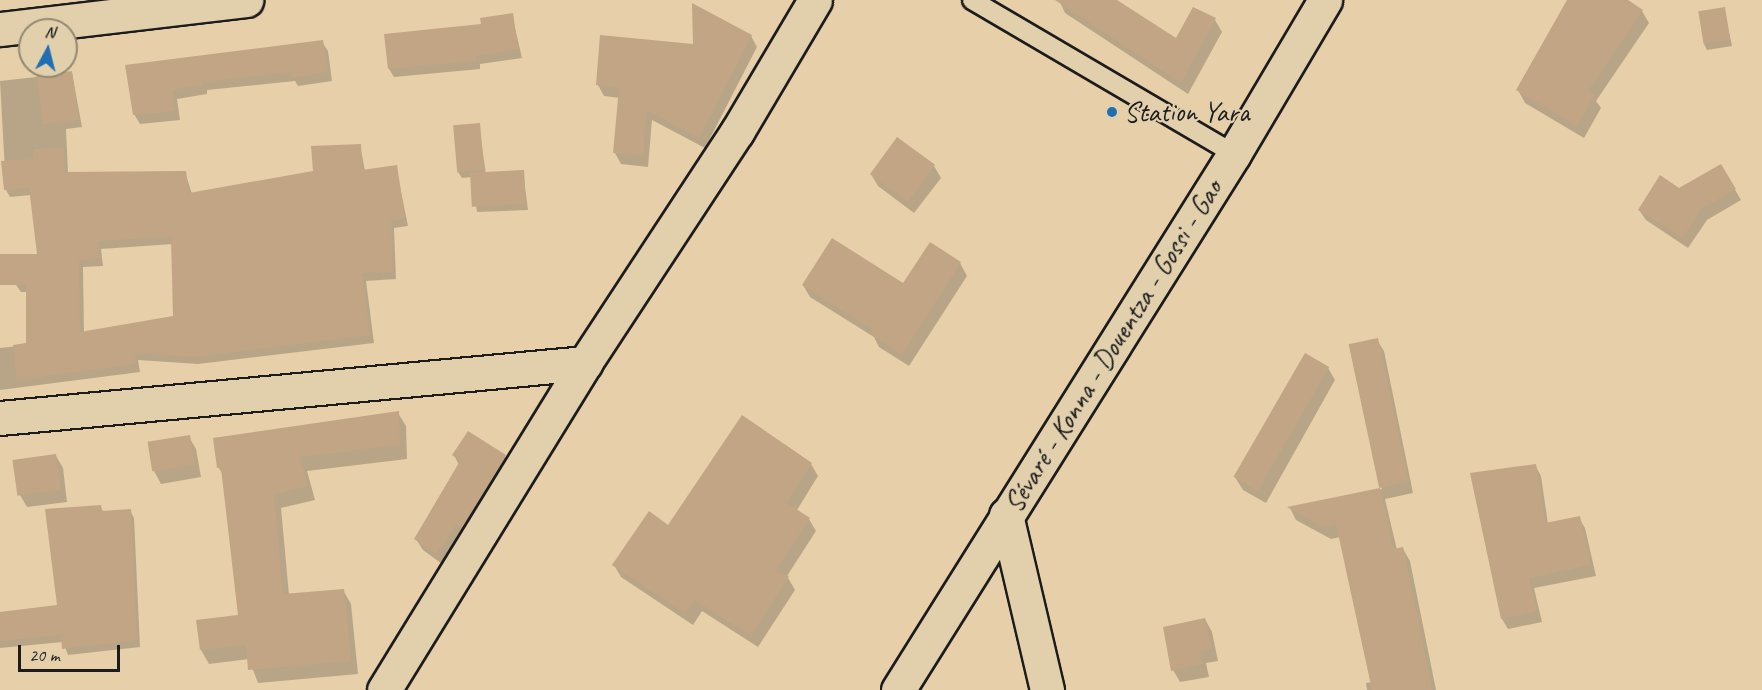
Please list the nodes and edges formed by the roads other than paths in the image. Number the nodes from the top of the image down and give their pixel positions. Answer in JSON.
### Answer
{"nodes":[{"id":1,"x":246,"y":0,"type":"edge"},
{"id":2,"x":815,"y":0,"type":"edge"},
{"id":3,"x":972,"y":0,"type":"edge"},
{"id":4,"x":1325,"y":0,"type":"edge"},
{"id":5,"x":0,"y":29,"type":"edge"},
{"id":6,"x":1234,"y":154,"type":"junction"},
{"id":7,"x":585,"y":363,"type":"junction"},
{"id":8,"x":0,"y":418,"type":"edge"},
{"id":9,"x":1006,"y":515,"type":"junction"},
{"id":10,"x":384,"y":690,"type":"edge"},
{"id":11,"x":898,"y":690,"type":"edge"},
{"id":12,"x":1047,"y":690,"type":"edge"}],
"edges":[{"from":1,"to":5,"type":"street"},
{"from":2,"to":7,"type":"street"},
{"from":3,"to":6,"type":"lane"},
{"from":4,"to":6,"type":"street","name":"Sévaré - Konna - Douentza - Gossi - Gao"},
{"from":6,"to":9,"type":"street","name":"Sévaré - Konna - Douentza - Gossi - Gao"},
{"from":7,"to":8,"type":"street"},
{"from":7,"to":10,"type":"street"},
{"from":9,"to":11,"type":"street","name":"Sévaré - Konna - Douentza - Gossi - Gao"},
{"from":9,"to":12,"type":"street"}]}
